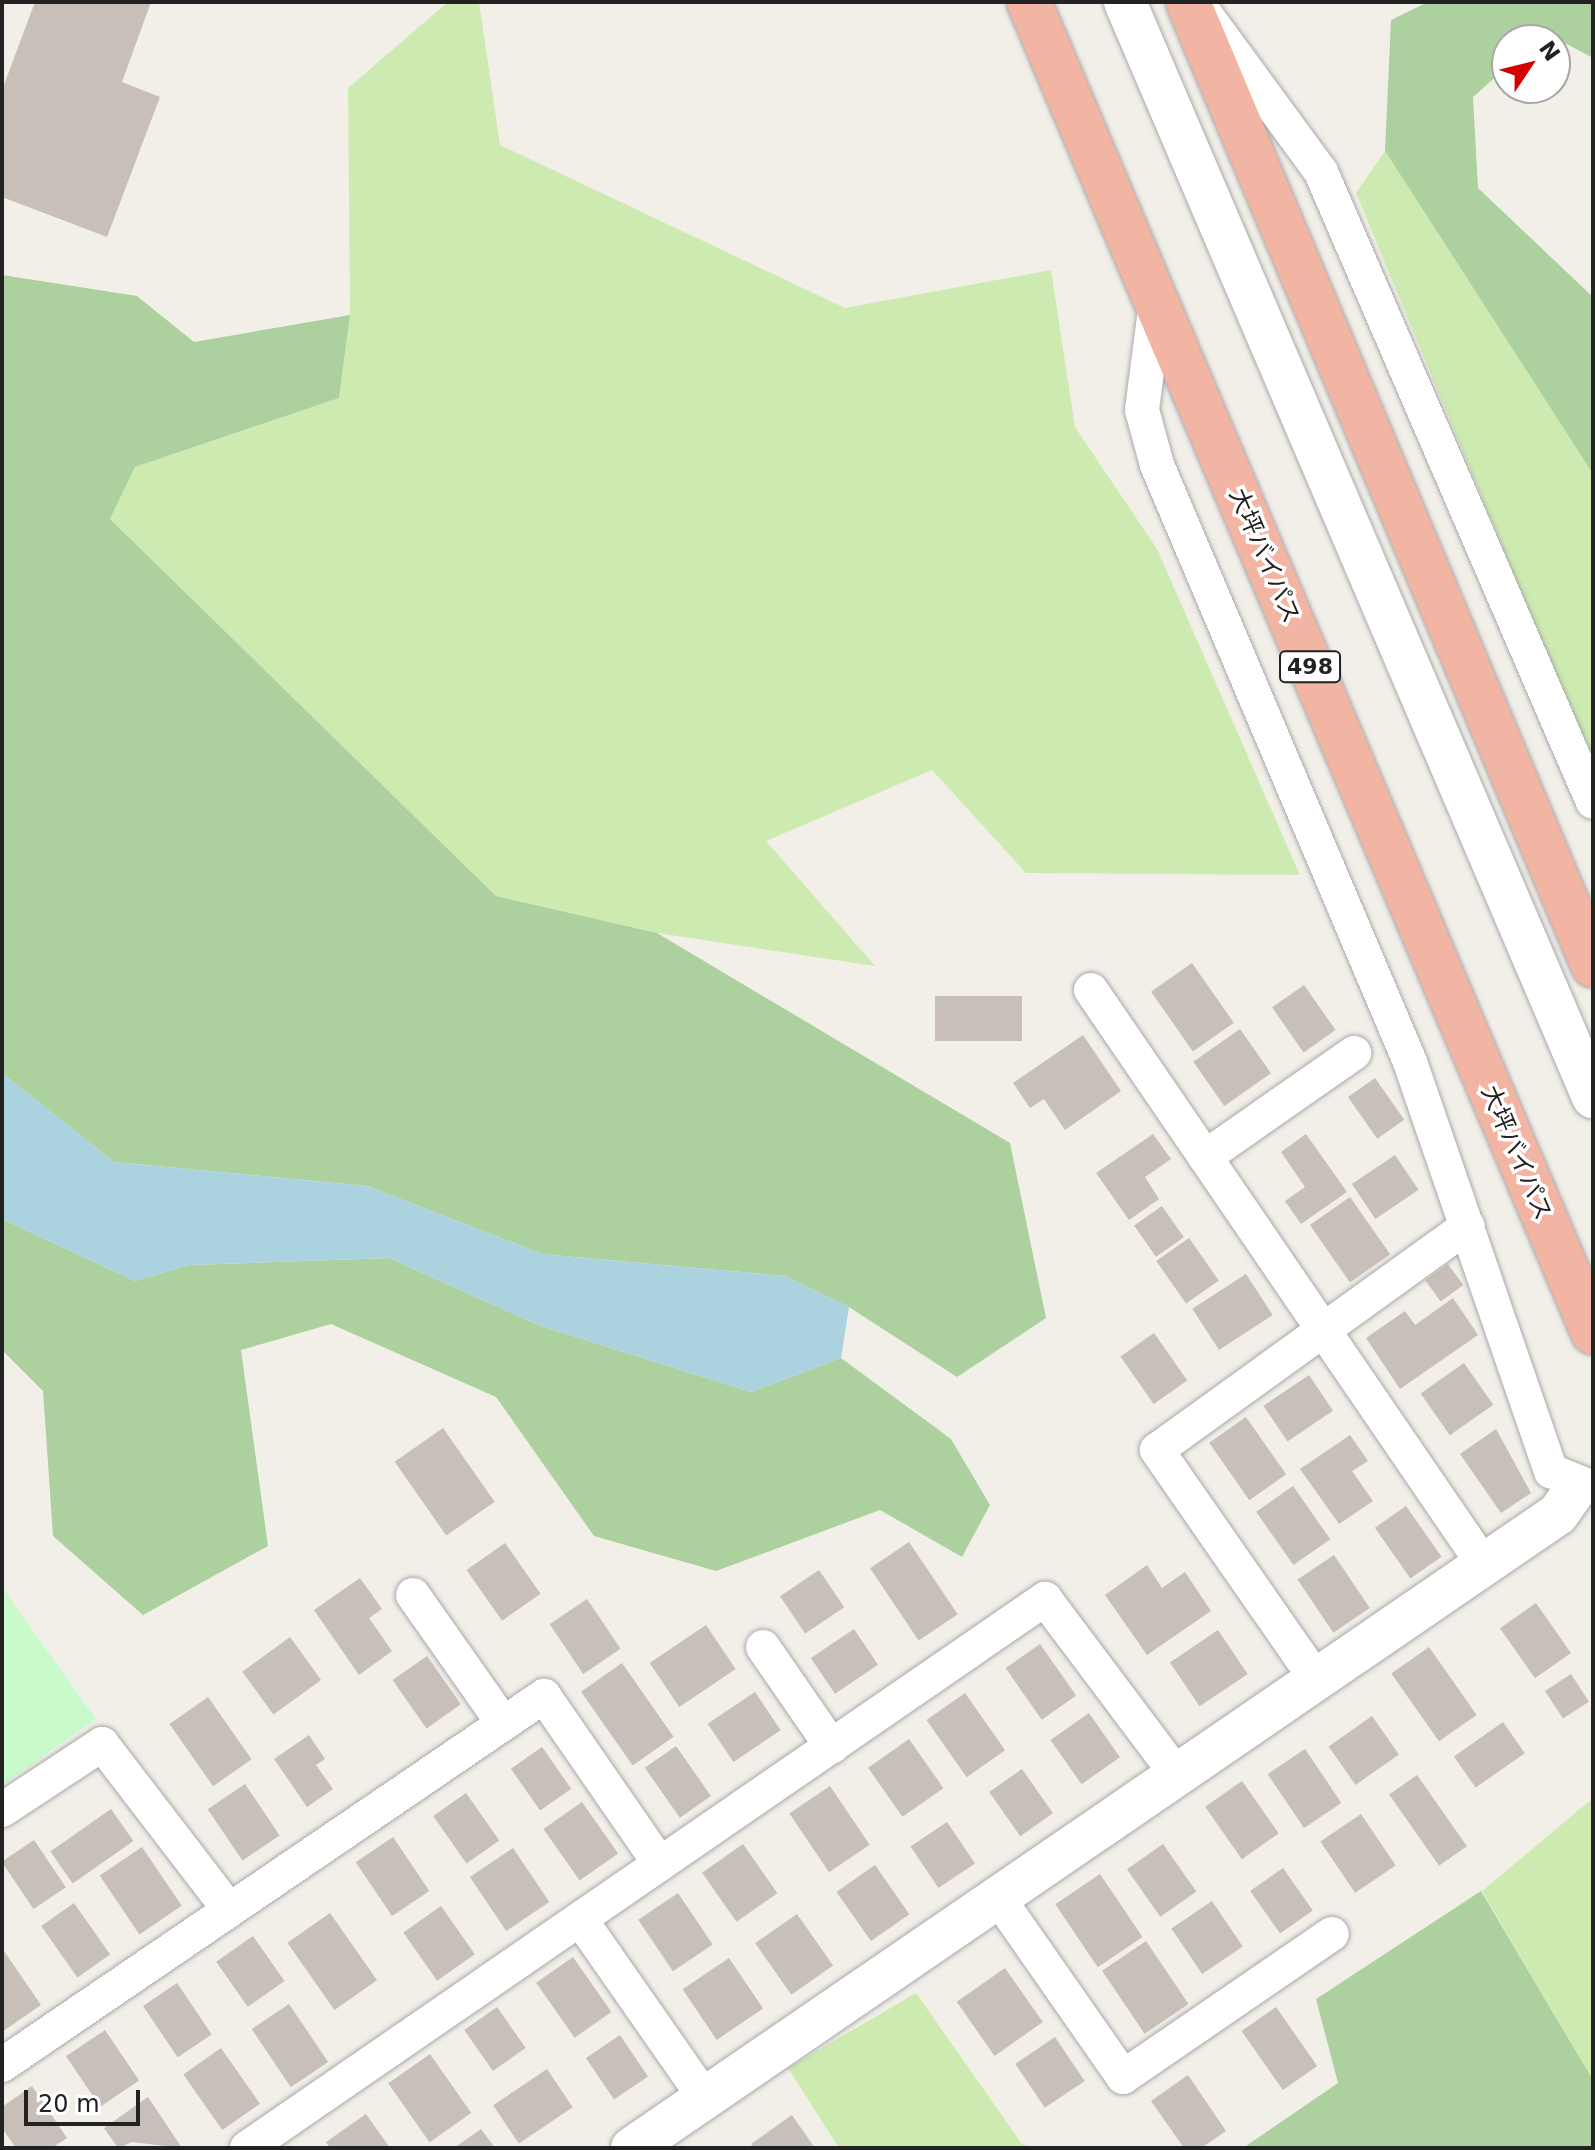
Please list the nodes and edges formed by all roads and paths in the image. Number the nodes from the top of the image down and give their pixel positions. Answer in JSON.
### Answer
{"nodes":[{"id":1,"x":1029,"y":2,"type":"edge"},
{"id":2,"x":1125,"y":2,"type":"edge"},
{"id":3,"x":1188,"y":2,"type":"edge"},
{"id":4,"x":1196,"y":2,"type":"edge"},
{"id":5,"x":1156,"y":302,"type":"junction"},
{"id":6,"x":1593,"y":802,"type":"edge"},
{"id":7,"x":1593,"y":965,"type":"edge"},
{"id":8,"x":1091,"y":990,"type":"dead end"},
{"id":9,"x":1354,"y":1053,"type":"dead end"},
{"id":10,"x":1593,"y":1097,"type":"edge"},
{"id":11,"x":1205,"y":1157,"type":"junction"},
{"id":12,"x":1468,"y":1226,"type":"junction"},
{"id":13,"x":1321,"y":1328,"type":"junction"},
{"id":14,"x":1593,"y":1332,"type":"edge"},
{"id":15,"x":1585,"y":1487,"type":"edge"},
{"id":16,"x":1484,"y":1565,"type":"junction"},
{"id":17,"x":413,"y":1595,"type":"dead end"},
{"id":18,"x":763,"y":1647,"type":"dead end"},
{"id":19,"x":1316,"y":1679,"type":"junction"},
{"id":20,"x":503,"y":1723,"type":"junction"},
{"id":21,"x":832,"y":1747,"type":"junction"},
{"id":22,"x":1177,"y":1775,"type":"junction"},
{"id":23,"x":2,"y":1810,"type":"edge"},
{"id":24,"x":660,"y":1864,"type":"junction"},
{"id":25,"x":999,"y":1899,"type":"junction"},
{"id":26,"x":228,"y":1908,"type":"junction"},
{"id":27,"x":580,"y":1919,"type":"junction"},
{"id":28,"x":1332,"y":1934,"type":"dead end"},
{"id":29,"x":2,"y":2065,"type":"edge"},
{"id":30,"x":704,"y":2097,"type":"junction"},
{"id":31,"x":247,"y":2148,"type":"edge"},
{"id":32,"x":632,"y":2148,"type":"edge"}],
"edges":[{"from":1,"to":5,"type":"highway","name":"大坪バイパス","number":"498"},
{"from":2,"to":10,"type":"street"},
{"from":3,"to":7,"type":"highway"},
{"from":4,"to":6,"type":"street"},
{"from":5,"to":12,"type":"street"},
{"from":5,"to":14,"type":"highway","name":"大坪バイパス","number":"498"},
{"from":8,"to":11,"type":"street"},
{"from":9,"to":11,"type":"street"},
{"from":11,"to":13,"type":"street"},
{"from":12,"to":13,"type":"street"},
{"from":12,"to":15,"type":"street"},
{"from":13,"to":16,"type":"street"},
{"from":13,"to":19,"type":"street"},
{"from":15,"to":16,"type":"street"},
{"from":16,"to":19,"type":"street"},
{"from":17,"to":20,"type":"street"},
{"from":18,"to":21,"type":"street"},
{"from":19,"to":22,"type":"street"},
{"from":20,"to":24,"type":"street"},
{"from":20,"to":26,"type":"street"},
{"from":21,"to":22,"type":"street"},
{"from":21,"to":24,"type":"street"},
{"from":22,"to":25,"type":"street"},
{"from":23,"to":26,"type":"street"},
{"from":24,"to":27,"type":"street"},
{"from":25,"to":28,"type":"street"},
{"from":25,"to":30,"type":"street"},
{"from":26,"to":29,"type":"street"},
{"from":27,"to":30,"type":"street"},
{"from":27,"to":31,"type":"street"},
{"from":30,"to":32,"type":"street"}]}
